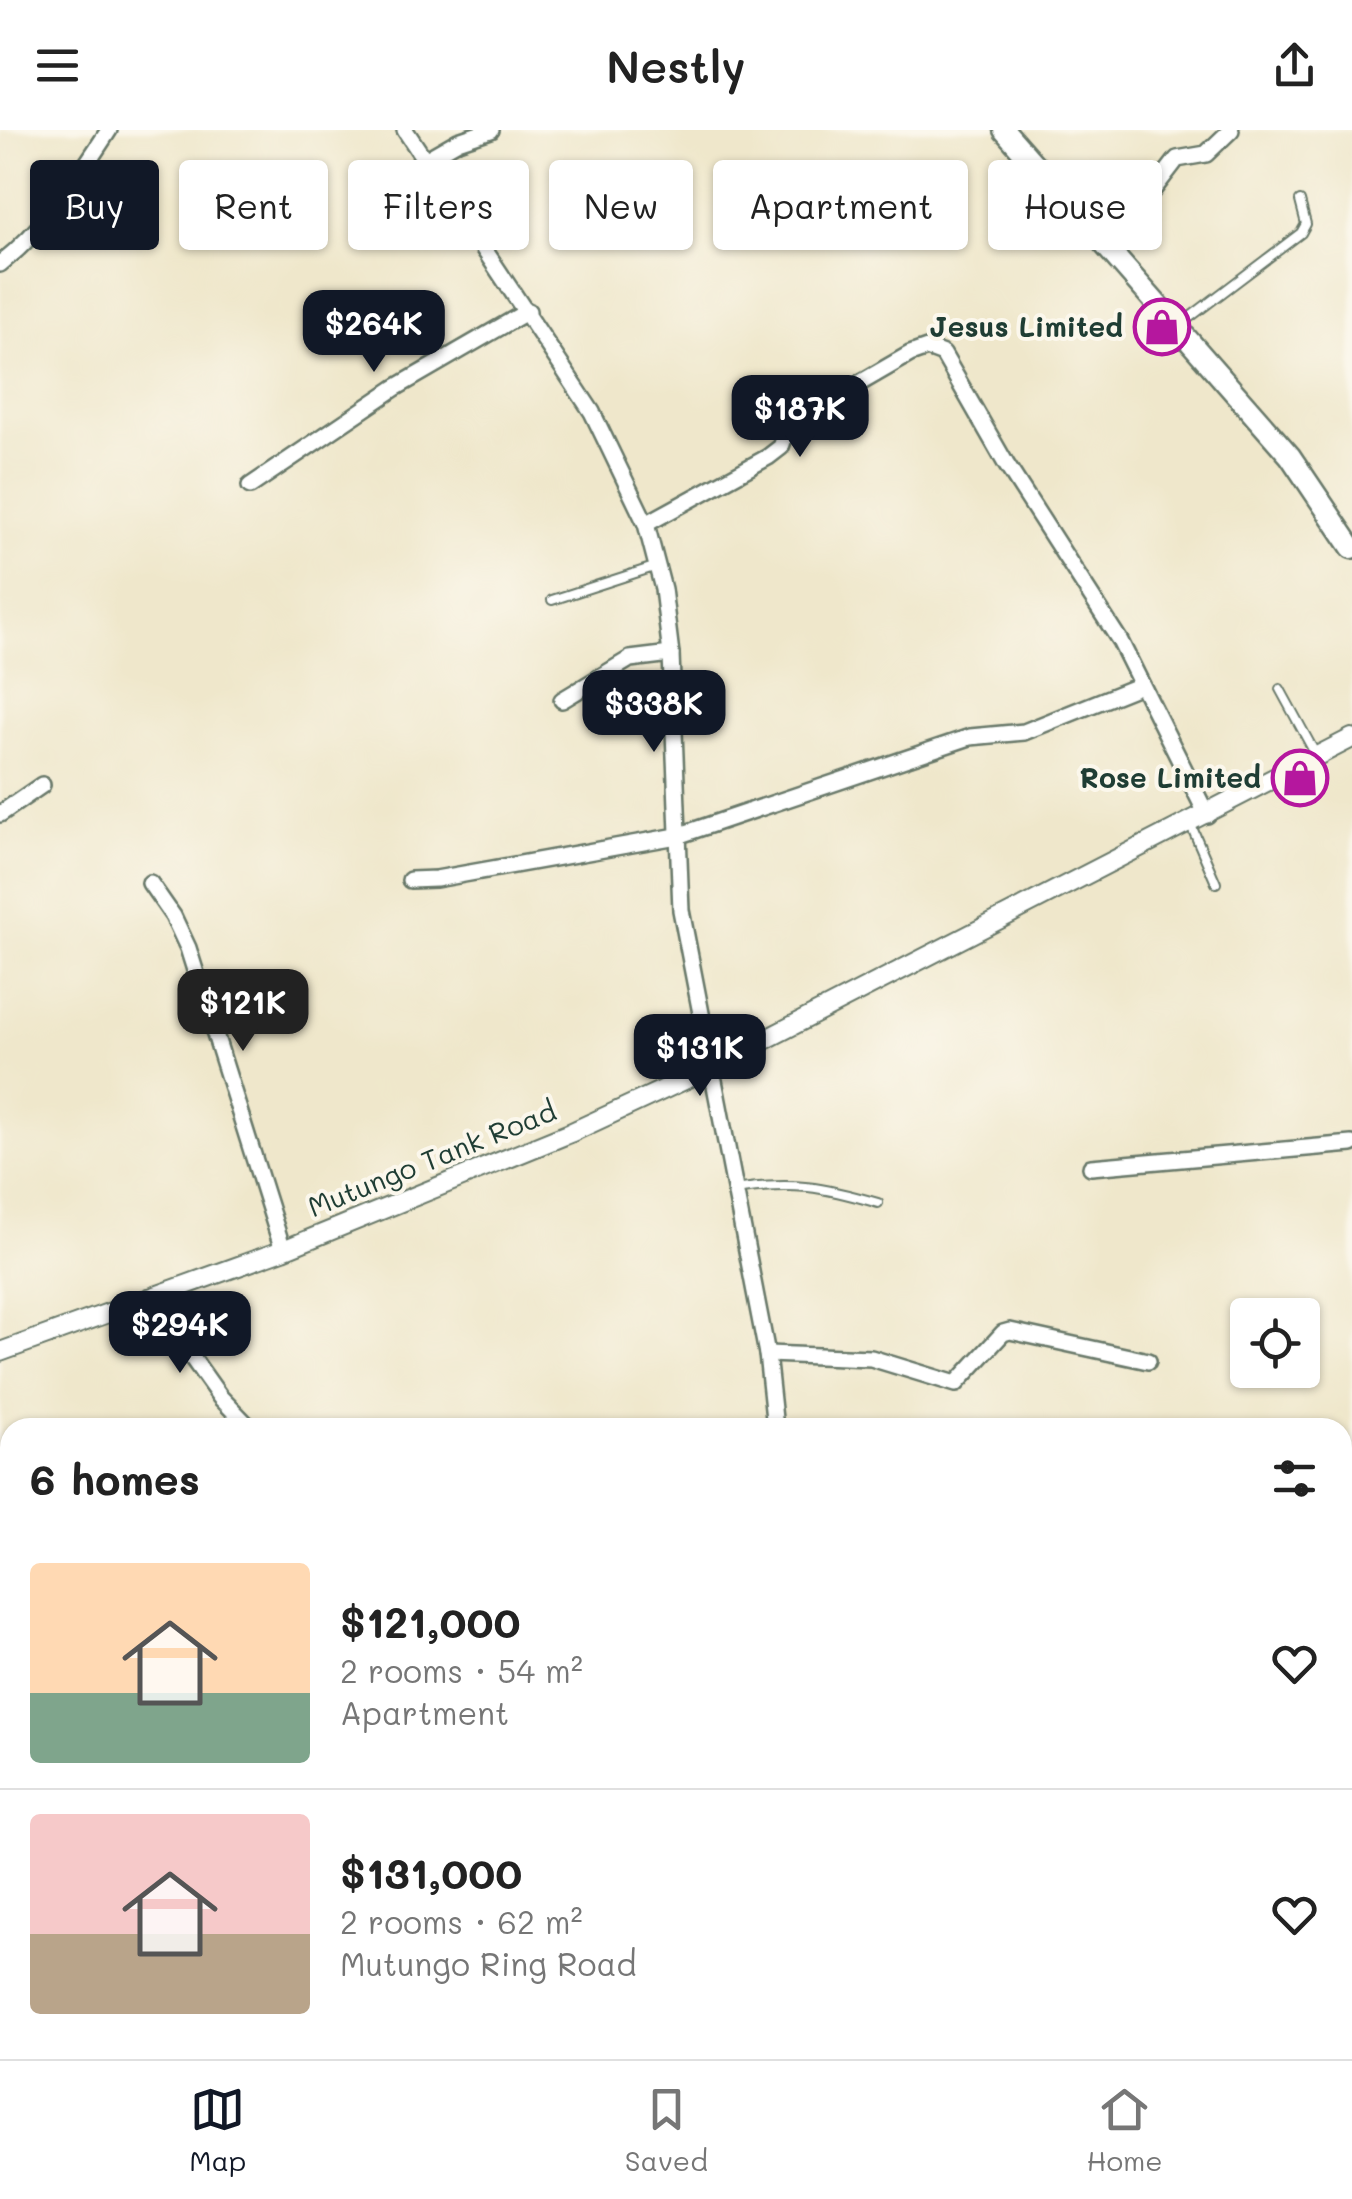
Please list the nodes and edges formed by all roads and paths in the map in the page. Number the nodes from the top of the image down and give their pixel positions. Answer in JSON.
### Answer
{"nodes":[{"id":1,"x":109,"y":130,"type":"edge"},
{"id":2,"x":405,"y":130,"type":"edge"},
{"id":3,"x":491,"y":130,"type":"edge"},
{"id":4,"x":1004,"y":130,"type":"edge"},
{"id":5,"x":1232,"y":130,"type":"edge"},
{"id":6,"x":425,"y":160,"type":"joint"},
{"id":7,"x":1030,"y":160,"type":"edge"},
{"id":8,"x":1162,"y":175,"type":"edge"},
{"id":9,"x":1300,"y":201,"type":"dead end"},
{"id":10,"x":486,"y":250,"type":"edge"},
{"id":11,"x":1109,"y":250,"type":"edge"},
{"id":12,"x":0,"y":264,"type":"edge"},
{"id":13,"x":528,"y":311,"type":"junction"},
{"id":14,"x":1177,"y":327,"type":"junction"},
{"id":15,"x":772,"y":397,"type":"dead end"},
{"id":16,"x":789,"y":424,"type":"junction"},
{"id":17,"x":250,"y":486,"type":"dead end"},
{"id":18,"x":646,"y":524,"type":"junction"},
{"id":19,"x":1352,"y":548,"type":"edge"},
{"id":20,"x":657,"y":566,"type":"junction"},
{"id":21,"x":552,"y":600,"type":"dead end"},
{"id":22,"x":671,"y":654,"type":"junction"},
{"id":23,"x":1140,"y":685,"type":"junction"},
{"id":24,"x":1280,"y":689,"type":"dead end"},
{"id":25,"x":562,"y":700,"type":"dead end"},
{"id":26,"x":1352,"y":738,"type":"edge"},
{"id":27,"x":1317,"y":756,"type":"junction"},
{"id":28,"x":42,"y":785,"type":"dead end"},
{"id":29,"x":0,"y":814,"type":"edge"},
{"id":30,"x":1198,"y":819,"type":"junction"},
{"id":31,"x":677,"y":836,"type":"junction"},
{"id":32,"x":410,"y":880,"type":"dead end"},
{"id":33,"x":150,"y":883,"type":"dead end"},
{"id":34,"x":1216,"y":883,"type":"dead end"},
{"id":35,"x":710,"y":1068,"type":"junction"},
{"id":36,"x":1352,"y":1144,"type":"edge"},
{"id":37,"x":1092,"y":1167,"type":"dead end"},
{"id":38,"x":735,"y":1190,"type":"junction"},
{"id":39,"x":878,"y":1202,"type":"dead end"},
{"id":40,"x":283,"y":1250,"type":"junction"},
{"id":41,"x":149,"y":1297,"type":"junction"},
{"id":42,"x":0,"y":1352,"type":"edge"},
{"id":43,"x":767,"y":1354,"type":"junction"},
{"id":44,"x":1148,"y":1360,"type":"dead end"},
{"id":45,"x":240,"y":1418,"type":"edge"},
{"id":46,"x":774,"y":1418,"type":"edge"}],
"edges":[{"from":1,"to":12,"type":"street"},
{"from":2,"to":6,"type":"street"},
{"from":3,"to":6,"type":"street"},
{"from":4,"to":7,"type":"main road"},
{"from":5,"to":8,"type":"street"},
{"from":9,"to":14,"type":"lane"},
{"from":10,"to":13,"type":"street"},
{"from":11,"to":14,"type":"main road"},
{"from":13,"to":17,"type":"street"},
{"from":13,"to":18,"type":"street"},
{"from":14,"to":19,"type":"main road"},
{"from":15,"to":16,"type":"street"},
{"from":16,"to":18,"type":"street"},
{"from":16,"to":23,"type":"street"},
{"from":18,"to":20,"type":"street"},
{"from":20,"to":21,"type":"lane"},
{"from":20,"to":22,"type":"street"},
{"from":22,"to":25,"type":"street"},
{"from":22,"to":31,"type":"street"},
{"from":23,"to":30,"type":"street"},
{"from":23,"to":31,"type":"street"},
{"from":24,"to":27,"type":"lane"},
{"from":26,"to":27,"type":"street","name":"Mutungo Tank Road"},
{"from":27,"to":30,"type":"street","name":"Mutungo Tank Road"},
{"from":28,"to":29,"type":"street"},
{"from":30,"to":34,"type":"lane"},
{"from":30,"to":35,"type":"street","name":"Mutungo Tank Road"},
{"from":31,"to":32,"type":"street"},
{"from":31,"to":35,"type":"street"},
{"from":33,"to":40,"type":"street"},
{"from":35,"to":38,"type":"street"},
{"from":35,"to":40,"type":"street","name":"Mutungo Tank Road"},
{"from":36,"to":37,"type":"street"},
{"from":38,"to":39,"type":"lane"},
{"from":38,"to":43,"type":"street"},
{"from":40,"to":41,"type":"street","name":"Mutungo Tank Road"},
{"from":41,"to":42,"type":"street","name":"Mutungo Tank Road"},
{"from":41,"to":45,"type":"street"},
{"from":43,"to":44,"type":"street"},
{"from":43,"to":46,"type":"street"}]}
